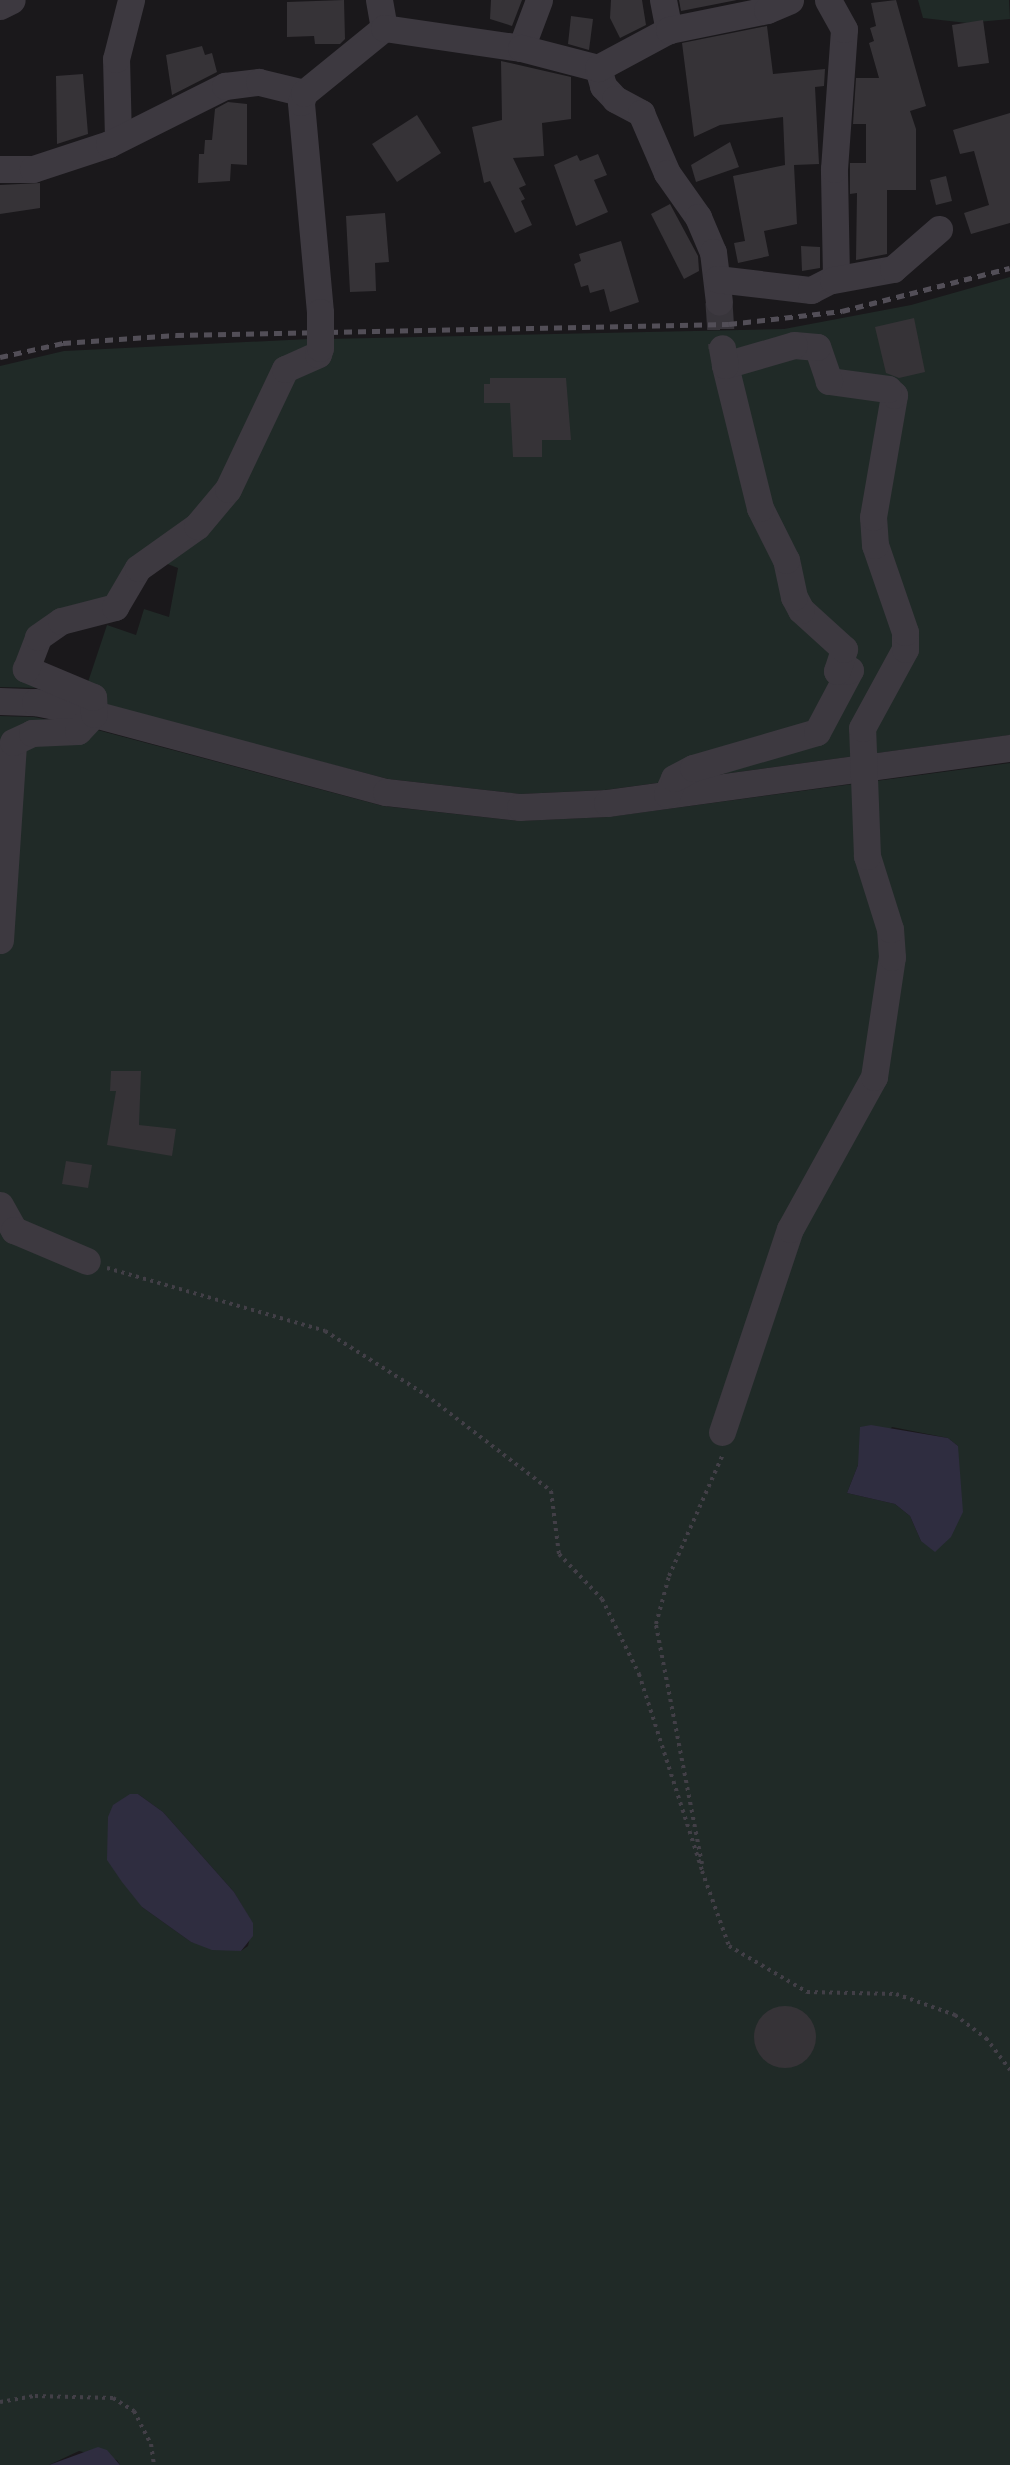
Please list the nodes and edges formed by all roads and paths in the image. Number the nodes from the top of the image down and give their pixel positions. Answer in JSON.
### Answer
{"nodes":[{"id":1,"x":12,"y":0,"type":"edge"},
{"id":2,"x":131,"y":0,"type":"edge"},
{"id":3,"x":379,"y":0,"type":"edge"},
{"id":4,"x":539,"y":0,"type":"edge"},
{"id":5,"x":663,"y":0,"type":"edge"},
{"id":6,"x":790,"y":0,"type":"edge"},
{"id":7,"x":828,"y":0,"type":"edge"},
{"id":8,"x":0,"y":6,"type":"edge"},
{"id":9,"x":384,"y":28,"type":"junction"},
{"id":10,"x":669,"y":30,"type":"junction"},
{"id":11,"x":521,"y":48,"type":"junction"},
{"id":12,"x":598,"y":68,"type":"junction"},
{"id":13,"x":304,"y":93,"type":"junction"},
{"id":14,"x":118,"y":139,"type":"junction"},
{"id":15,"x":0,"y":169,"type":"edge"},
{"id":16,"x":939,"y":230,"type":"dead end"},
{"id":17,"x":833,"y":280,"type":"junction"},
{"id":18,"x":0,"y":701,"type":"edge"},
{"id":19,"x":94,"y":714,"type":"junction"},
{"id":20,"x":1010,"y":748,"type":"edge"},
{"id":21,"x":864,"y":768,"type":"junction"},
{"id":22,"x":668,"y":794,"type":"junction"},
{"id":23,"x":0,"y":940,"type":"edge"},
{"id":24,"x":0,"y":1205,"type":"edge"},
{"id":25,"x":87,"y":1261,"type":"joint"},
{"id":26,"x":722,"y":1432,"type":"joint"},
{"id":27,"x":703,"y":1873,"type":"junction"},
{"id":28,"x":1010,"y":2070,"type":"edge"},
{"id":29,"x":0,"y":2402,"type":"edge"},
{"id":30,"x":154,"y":2465,"type":"edge"}],
"edges":[{"from":1,"to":8,"type":"street"},
{"from":2,"to":14,"type":"street"},
{"from":3,"to":9,"type":"street"},
{"from":4,"to":11,"type":"street"},
{"from":5,"to":10,"type":"street"},
{"from":6,"to":10,"type":"street"},
{"from":7,"to":17,"type":"street"},
{"from":9,"to":11,"type":"street"},
{"from":9,"to":13,"type":"street"},
{"from":10,"to":12,"type":"street"},
{"from":11,"to":12,"type":"street"},
{"from":12,"to":17,"type":"street"},
{"from":13,"to":14,"type":"street"},
{"from":13,"to":19,"type":"street","bridge":true},
{"from":14,"to":15,"type":"street"},
{"from":16,"to":17,"type":"street"},
{"from":18,"to":19,"type":"street"},
{"from":19,"to":22,"type":"street"},
{"from":19,"to":23,"type":"street"},
{"from":20,"to":21,"type":"street"},
{"from":21,"to":22,"type":"street"},
{"from":21,"to":22,"type":"street"},
{"from":21,"to":26,"type":"street"},
{"from":24,"to":25,"type":"street"},
{"from":25,"to":27,"type":"path"},
{"from":26,"to":27,"type":"path"},
{"from":27,"to":28,"type":"path"},
{"from":29,"to":30,"type":"path"}]}
